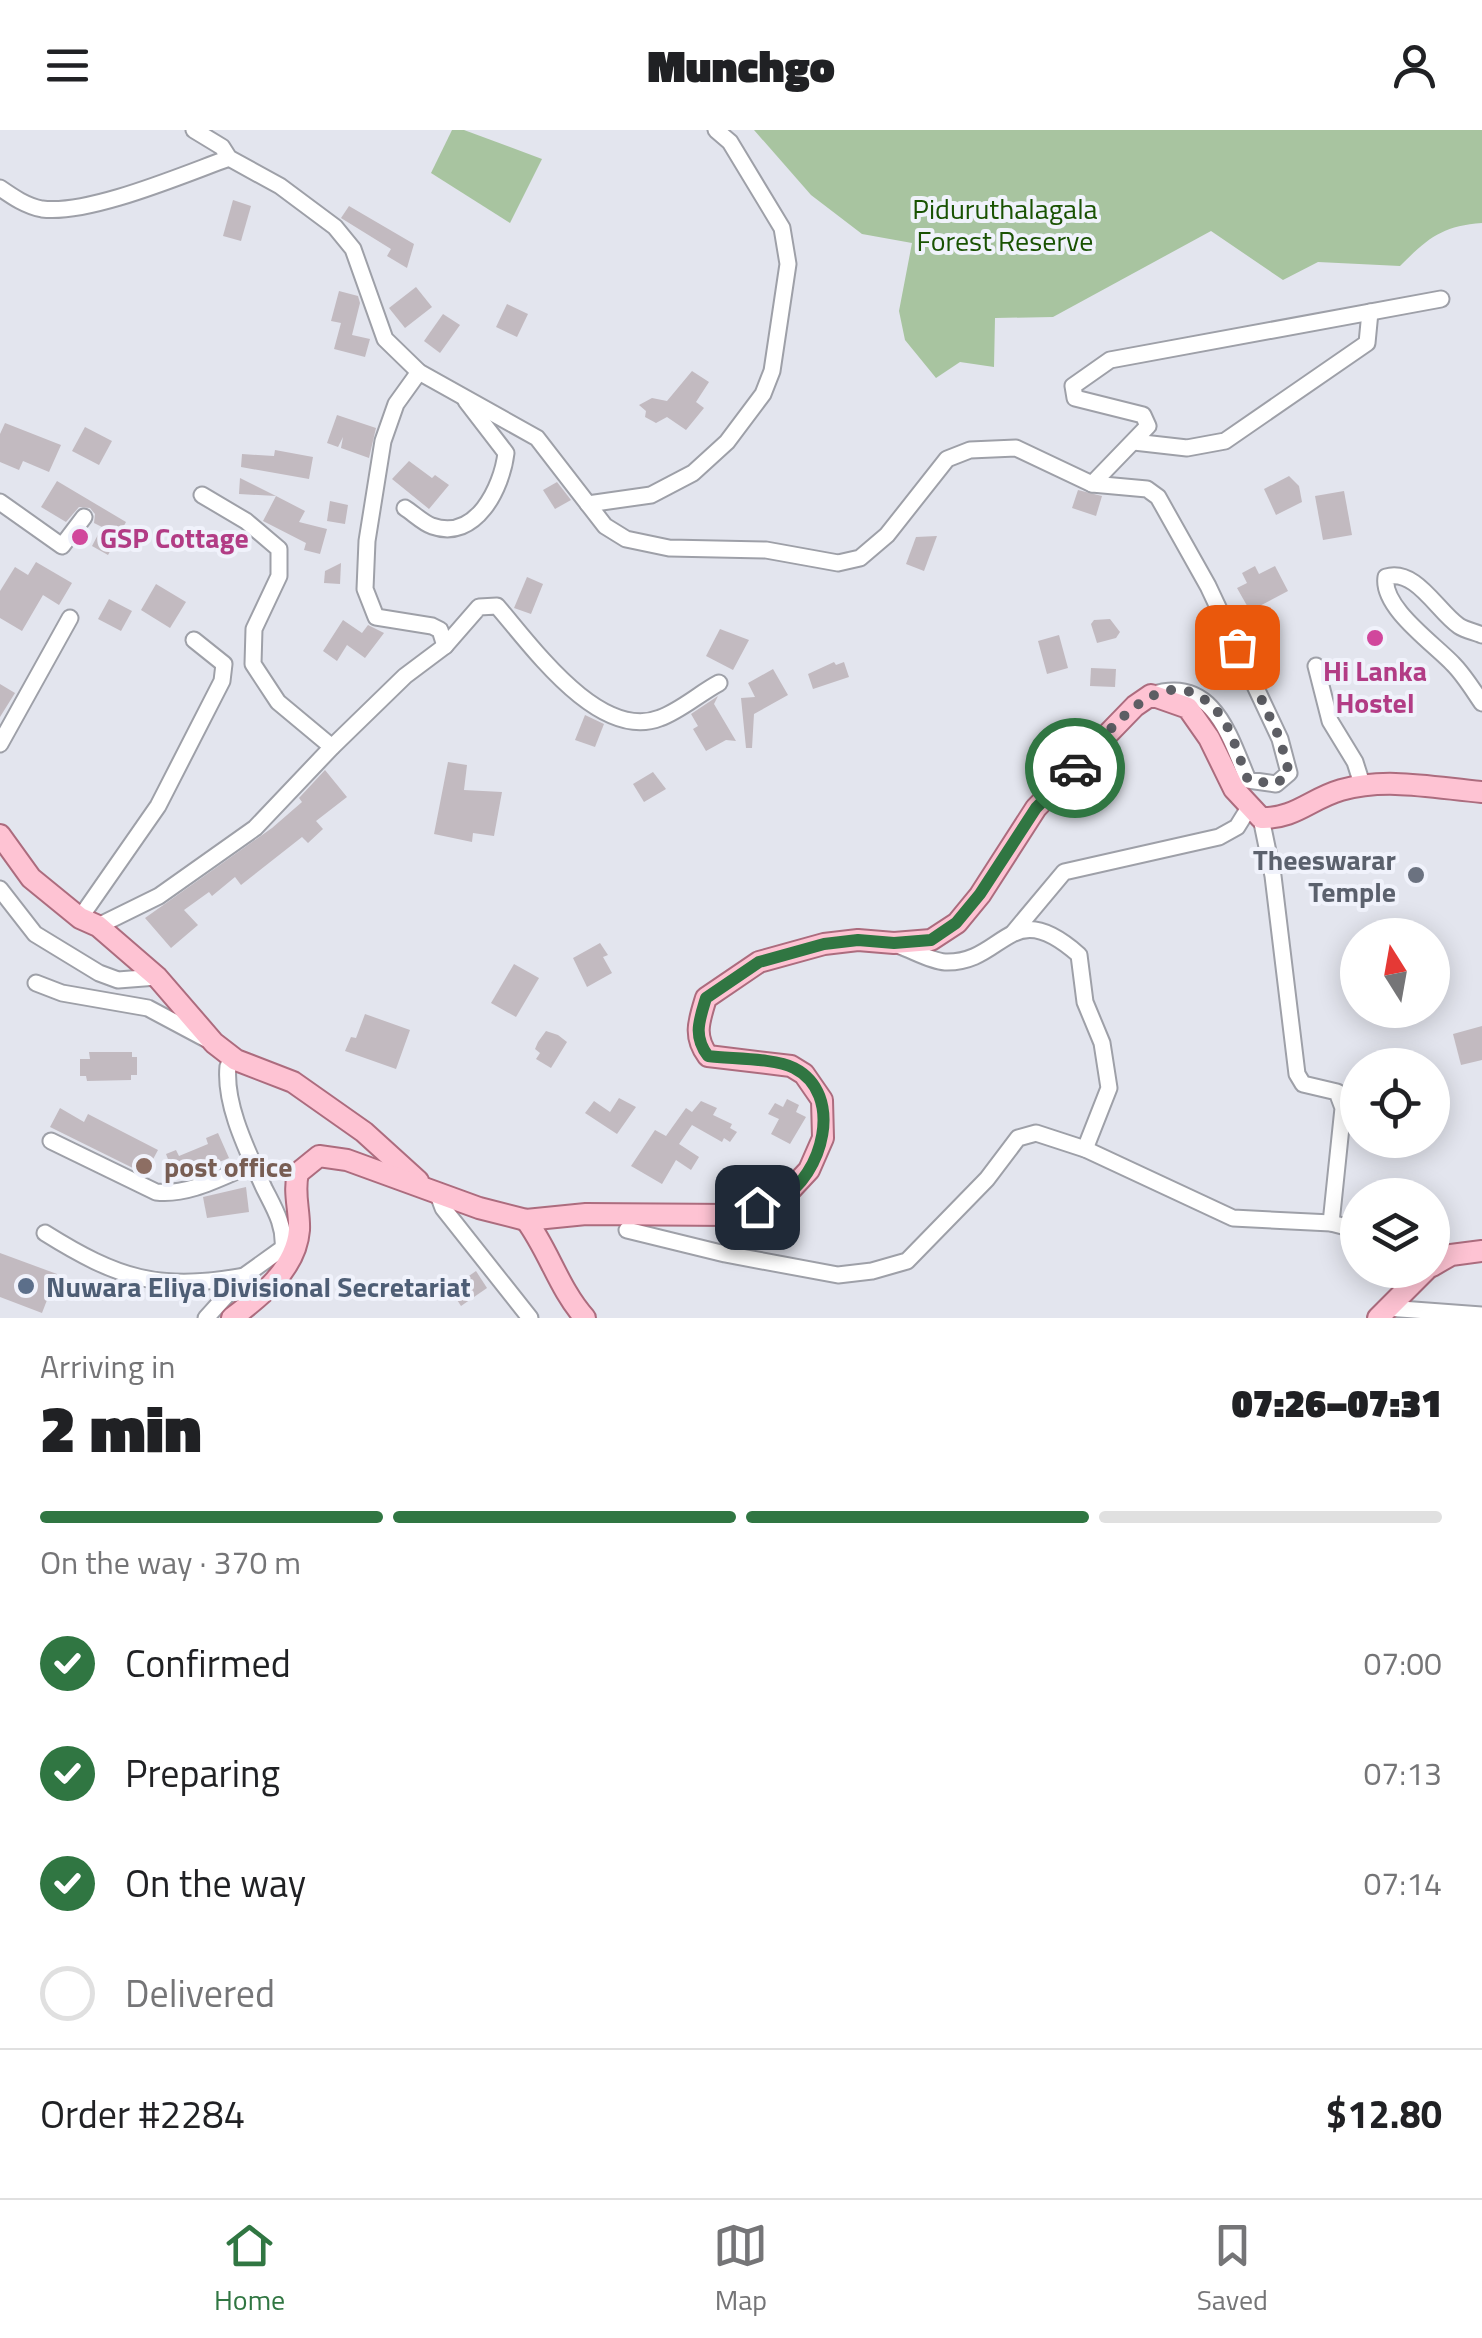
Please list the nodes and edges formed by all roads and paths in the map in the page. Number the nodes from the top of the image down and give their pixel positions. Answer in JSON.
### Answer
{"nodes":[{"id":1,"x":194,"y":130,"type":"edge"},
{"id":2,"x":716,"y":130,"type":"edge"},
{"id":3,"x":229,"y":158,"type":"junction"},
{"id":4,"x":0,"y":188,"type":"edge"},
{"id":5,"x":1441,"y":299,"type":"dead end"},
{"id":6,"x":1370,"y":312,"type":"junction"},
{"id":7,"x":419,"y":372,"type":"junction"},
{"id":8,"x":464,"y":398,"type":"junction"},
{"id":9,"x":1134,"y":442,"type":"junction"},
{"id":10,"x":1092,"y":484,"type":"junction"},
{"id":11,"x":202,"y":495,"type":"dead end"},
{"id":12,"x":0,"y":502,"type":"edge"},
{"id":13,"x":588,"y":504,"type":"junction"},
{"id":14,"x":405,"y":508,"type":"dead end"},
{"id":15,"x":84,"y":517,"type":"dead end"},
{"id":16,"x":70,"y":618,"type":"dead end"},
{"id":17,"x":1482,"y":635,"type":"edge"},
{"id":18,"x":194,"y":640,"type":"dead end"},
{"id":19,"x":445,"y":646,"type":"junction"},
{"id":20,"x":1316,"y":666,"type":"dead end"},
{"id":21,"x":719,"y":682,"type":"dead end"},
{"id":22,"x":1152,"y":695,"type":"junction"},
{"id":23,"x":1482,"y":703,"type":"edge"},
{"id":24,"x":0,"y":744,"type":"edge"},
{"id":25,"x":332,"y":747,"type":"junction"},
{"id":26,"x":1364,"y":787,"type":"junction"},
{"id":27,"x":1482,"y":792,"type":"edge"},
{"id":28,"x":1255,"y":812,"type":"junction"},
{"id":29,"x":0,"y":835,"type":"edge"},
{"id":30,"x":0,"y":889,"type":"edge"},
{"id":31,"x":89,"y":922,"type":"junction"},
{"id":32,"x":1013,"y":933,"type":"junction"},
{"id":33,"x":894,"y":943,"type":"junction"},
{"id":34,"x":157,"y":978,"type":"junction"},
{"id":35,"x":36,"y":983,"type":"dead end"},
{"id":36,"x":214,"y":1043,"type":"junction"},
{"id":37,"x":236,"y":1060,"type":"junction"},
{"id":38,"x":51,"y":1141,"type":"dead end"},
{"id":39,"x":1085,"y":1148,"type":"junction"},
{"id":40,"x":253,"y":1164,"type":"junction"},
{"id":41,"x":432,"y":1191,"type":"junction"},
{"id":42,"x":558,"y":1216,"type":"junction"},
{"id":43,"x":526,"y":1220,"type":"junction"},
{"id":44,"x":1331,"y":1223,"type":"junction"},
{"id":45,"x":1340,"y":1225,"type":"edge"},
{"id":46,"x":627,"y":1230,"type":"dead end"},
{"id":47,"x":45,"y":1233,"type":"dead end"},
{"id":48,"x":545,"y":1250,"type":"junction"},
{"id":49,"x":1482,"y":1251,"type":"edge"},
{"id":50,"x":1450,"y":1257,"type":"edge"},
{"id":51,"x":244,"y":1276,"type":"junction"},
{"id":52,"x":1408,"y":1288,"type":"edge"},
{"id":53,"x":1383,"y":1313,"type":"edge"},
{"id":54,"x":1482,"y":1315,"type":"edge"},
{"id":55,"x":206,"y":1318,"type":"edge"},
{"id":56,"x":232,"y":1318,"type":"edge"},
{"id":57,"x":530,"y":1318,"type":"edge"},
{"id":58,"x":584,"y":1318,"type":"edge"}],
"edges":[{"from":1,"to":3,"type":"street"},
{"from":2,"to":13,"type":"street"},
{"from":3,"to":4,"type":"street"},
{"from":3,"to":7,"type":"street"},
{"from":5,"to":6,"type":"street"},
{"from":6,"to":9,"type":"street"},
{"from":6,"to":9,"type":"street"},
{"from":7,"to":8,"type":"street"},
{"from":7,"to":19,"type":"street"},
{"from":8,"to":13,"type":"street"},
{"from":8,"to":14,"type":"street"},
{"from":9,"to":10,"type":"street"},
{"from":10,"to":13,"type":"street"},
{"from":10,"to":22,"type":"street"},
{"from":11,"to":25,"type":"street"},
{"from":12,"to":15,"type":"street"},
{"from":16,"to":24,"type":"street"},
{"from":17,"to":23,"type":"street"},
{"from":18,"to":31,"type":"street"},
{"from":19,"to":21,"type":"street"},
{"from":19,"to":25,"type":"street"},
{"from":20,"to":26,"type":"street"},
{"from":22,"to":28,"type":"main road"},
{"from":22,"to":33,"type":"main road"},
{"from":25,"to":31,"type":"street"},
{"from":26,"to":27,"type":"main road"},
{"from":26,"to":28,"type":"main road"},
{"from":28,"to":32,"type":"street"},
{"from":28,"to":44,"type":"street"},
{"from":29,"to":31,"type":"main road"},
{"from":30,"to":34,"type":"street"},
{"from":31,"to":34,"type":"main road"},
{"from":32,"to":33,"type":"street"},
{"from":32,"to":39,"type":"street"},
{"from":33,"to":42,"type":"main road"},
{"from":34,"to":36,"type":"main road"},
{"from":35,"to":36,"type":"street"},
{"from":36,"to":37,"type":"main road"},
{"from":37,"to":40,"type":"street"},
{"from":37,"to":41,"type":"main road"},
{"from":38,"to":40,"type":"street"},
{"from":39,"to":44,"type":"street"},
{"from":39,"to":46,"type":"street"},
{"from":40,"to":51,"type":"street"},
{"from":41,"to":43,"type":"main road"},
{"from":41,"to":56,"type":"main road"},
{"from":41,"to":57,"type":"street"},
{"from":42,"to":43,"type":"main road"},
{"from":42,"to":48,"type":"main road"},
{"from":43,"to":48,"type":"main road"},
{"from":44,"to":45,"type":"street"},
{"from":47,"to":51,"type":"street"},
{"from":48,"to":58,"type":"main road"},
{"from":49,"to":50,"type":"main road"},
{"from":51,"to":55,"type":"street"},
{"from":52,"to":53,"type":"main road"},
{"from":53,"to":54,"type":"street"}]}
